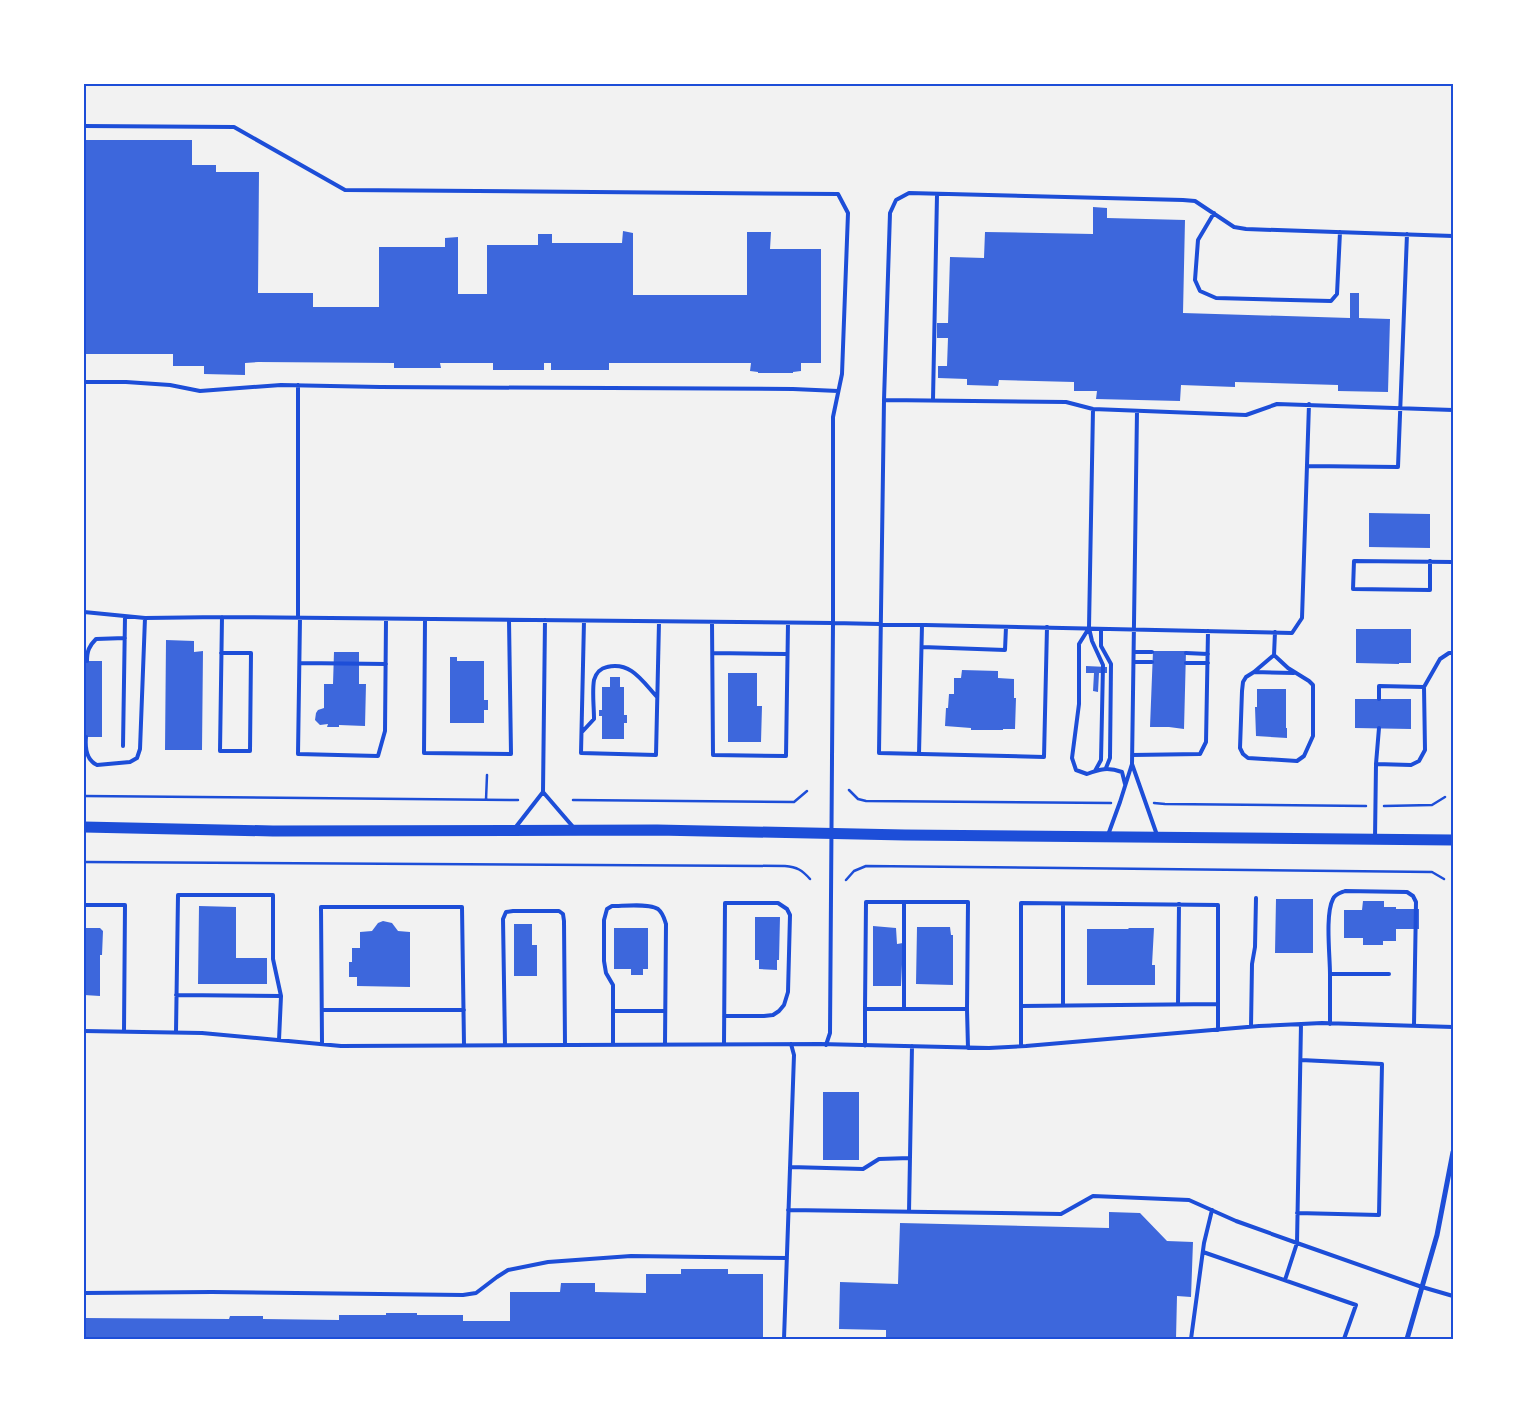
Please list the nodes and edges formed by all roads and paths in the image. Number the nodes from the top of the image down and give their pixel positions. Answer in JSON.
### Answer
{"nodes":[{"id":1,"x":84,"y":126,"type":"edge"},
{"id":2,"x":937,"y":195,"type":"junction"},
{"id":3,"x":1214,"y":214,"type":"junction"},
{"id":4,"x":1340,"y":232,"type":"junction"},
{"id":5,"x":1407,"y":234,"type":"junction"},
{"id":6,"x":1453,"y":236,"type":"edge"},
{"id":7,"x":84,"y":382,"type":"edge"},
{"id":8,"x":298,"y":385,"type":"junction"},
{"id":9,"x":838,"y":391,"type":"junction"},
{"id":10,"x":884,"y":400,"type":"junction"},
{"id":11,"x":933,"y":400,"type":"junction"},
{"id":12,"x":1309,"y":404,"type":"junction"},
{"id":13,"x":1400,"y":408,"type":"junction"},
{"id":14,"x":1092,"y":409,"type":"junction"},
{"id":15,"x":1453,"y":410,"type":"edge"},
{"id":16,"x":1137,"y":412,"type":"junction"},
{"id":17,"x":1307,"y":466,"type":"junction"},
{"id":18,"x":1430,"y":561,"type":"junction"},
{"id":19,"x":1453,"y":562,"type":"edge"},
{"id":20,"x":84,"y":612,"type":"edge"},
{"id":21,"x":125,"y":616,"type":"junction"},
{"id":22,"x":222,"y":617,"type":"junction"},
{"id":23,"x":146,"y":618,"type":"junction"},
{"id":24,"x":299,"y":618,"type":"junction"},
{"id":25,"x":386,"y":620,"type":"junction"},
{"id":26,"x":425,"y":620,"type":"junction"},
{"id":27,"x":509,"y":620,"type":"junction"},
{"id":28,"x":545,"y":620,"type":"junction"},
{"id":29,"x":584,"y":621,"type":"junction"},
{"id":30,"x":659,"y":622,"type":"junction"},
{"id":31,"x":712,"y":622,"type":"junction"},
{"id":32,"x":788,"y":623,"type":"junction"},
{"id":33,"x":833,"y":623,"type":"junction"},
{"id":34,"x":882,"y":624,"type":"junction"},
{"id":35,"x":922,"y":625,"type":"junction"},
{"id":36,"x":1006,"y":626,"type":"junction"},
{"id":37,"x":1048,"y":628,"type":"junction"},
{"id":38,"x":1090,"y":628,"type":"junction"},
{"id":39,"x":1100,"y":629,"type":"junction"},
{"id":40,"x":1134,"y":629,"type":"junction"},
{"id":41,"x":1208,"y":631,"type":"junction"},
{"id":42,"x":1275,"y":632,"type":"junction"},
{"id":43,"x":125,"y":638,"type":"junction"},
{"id":44,"x":922,"y":647,"type":"junction"},
{"id":45,"x":221,"y":652,"type":"junction"},
{"id":46,"x":1134,"y":652,"type":"junction"},
{"id":47,"x":1152,"y":652,"type":"dead end"},
{"id":48,"x":1186,"y":653,"type":"dead end"},
{"id":49,"x":1453,"y":653,"type":"edge"},
{"id":50,"x":713,"y":654,"type":"junction"},
{"id":51,"x":788,"y":654,"type":"junction"},
{"id":52,"x":1208,"y":654,"type":"junction"},
{"id":53,"x":1274,"y":655,"type":"junction"},
{"id":54,"x":87,"y":661,"type":"dead end"},
{"id":55,"x":1134,"y":662,"type":"junction"},
{"id":56,"x":1152,"y":662,"type":"dead end"},
{"id":57,"x":300,"y":663,"type":"junction"},
{"id":58,"x":1186,"y":663,"type":"dead end"},
{"id":59,"x":1208,"y":663,"type":"junction"},
{"id":60,"x":386,"y":664,"type":"junction"},
{"id":61,"x":1254,"y":672,"type":"junction"},
{"id":62,"x":1296,"y":673,"type":"junction"},
{"id":63,"x":1424,"y":687,"type":"junction"},
{"id":64,"x":658,"y":697,"type":"junction"},
{"id":65,"x":1379,"y":699,"type":"dead end"},
{"id":66,"x":1379,"y":728,"type":"dead end"},
{"id":67,"x":582,"y":732,"type":"junction"},
{"id":68,"x":86,"y":737,"type":"dead end"},
{"id":69,"x":123,"y":746,"type":"dead end"},
{"id":70,"x":919,"y":754,"type":"junction"},
{"id":71,"x":1132,"y":754,"type":"junction"},
{"id":72,"x":1132,"y":764,"type":"junction"},
{"id":73,"x":1376,"y":764,"type":"junction"},
{"id":74,"x":1106,"y":768,"type":"junction"},
{"id":75,"x":1095,"y":771,"type":"junction"},
{"id":76,"x":487,"y":775,"type":"dead end"},
{"id":77,"x":1125,"y":786,"type":"junction"},
{"id":78,"x":807,"y":791,"type":"dead end"},
{"id":79,"x":543,"y":792,"type":"junction"},
{"id":80,"x":84,"y":796,"type":"edge"},
{"id":81,"x":1445,"y":797,"type":"dead end"},
{"id":82,"x":486,"y":800,"type":"junction"},
{"id":83,"x":518,"y":800,"type":"dead end"},
{"id":84,"x":573,"y":800,"type":"dead end"},
{"id":85,"x":1432,"y":805,"type":"dead end"},
{"id":86,"x":84,"y":827,"type":"edge"},
{"id":87,"x":513,"y":830,"type":"junction"},
{"id":88,"x":576,"y":830,"type":"junction"},
{"id":89,"x":831,"y":834,"type":"junction"},
{"id":90,"x":1107,"y":836,"type":"junction"},
{"id":91,"x":1158,"y":838,"type":"junction"},
{"id":92,"x":1375,"y":839,"type":"junction"},
{"id":93,"x":1453,"y":840,"type":"edge"},
{"id":94,"x":84,"y":862,"type":"edge"},
{"id":95,"x":810,"y":879,"type":"dead end"},
{"id":96,"x":1444,"y":879,"type":"dead end"},
{"id":97,"x":846,"y":880,"type":"dead end"},
{"id":98,"x":1256,"y":898,"type":"dead end"},
{"id":99,"x":904,"y":902,"type":"junction"},
{"id":100,"x":1063,"y":904,"type":"junction"},
{"id":101,"x":1178,"y":904,"type":"junction"},
{"id":102,"x":84,"y":905,"type":"edge"},
{"id":103,"x":1330,"y":974,"type":"junction"},
{"id":104,"x":1390,"y":974,"type":"dead end"},
{"id":105,"x":176,"y":995,"type":"junction"},
{"id":106,"x":281,"y":996,"type":"junction"},
{"id":107,"x":1178,"y":1004,"type":"junction"},
{"id":108,"x":1218,"y":1004,"type":"junction"},
{"id":109,"x":1021,"y":1006,"type":"junction"},
{"id":110,"x":1063,"y":1006,"type":"junction"},
{"id":111,"x":865,"y":1008,"type":"junction"},
{"id":112,"x":904,"y":1009,"type":"junction"},
{"id":113,"x":967,"y":1009,"type":"junction"},
{"id":114,"x":322,"y":1010,"type":"junction"},
{"id":115,"x":464,"y":1010,"type":"junction"},
{"id":116,"x":613,"y":1011,"type":"junction"},
{"id":117,"x":665,"y":1011,"type":"junction"},
{"id":118,"x":724,"y":1016,"type":"junction"},
{"id":119,"x":1302,"y":1024,"type":"junction"},
{"id":120,"x":1330,"y":1024,"type":"junction"},
{"id":121,"x":1414,"y":1025,"type":"junction"},
{"id":122,"x":1453,"y":1026,"type":"edge"},
{"id":123,"x":1251,"y":1027,"type":"junction"},
{"id":124,"x":1218,"y":1030,"type":"junction"},
{"id":125,"x":84,"y":1031,"type":"edge"},
{"id":126,"x":124,"y":1031,"type":"junction"},
{"id":127,"x":176,"y":1032,"type":"junction"},
{"id":128,"x":279,"y":1040,"type":"junction"},
{"id":129,"x":322,"y":1044,"type":"junction"},
{"id":130,"x":664,"y":1044,"type":"junction"},
{"id":131,"x":724,"y":1044,"type":"junction"},
{"id":132,"x":791,"y":1044,"type":"junction"},
{"id":133,"x":464,"y":1045,"type":"junction"},
{"id":134,"x":505,"y":1045,"type":"junction"},
{"id":135,"x":565,"y":1045,"type":"junction"},
{"id":136,"x":613,"y":1045,"type":"junction"},
{"id":137,"x":826,"y":1045,"type":"junction"},
{"id":138,"x":865,"y":1046,"type":"junction"},
{"id":139,"x":912,"y":1046,"type":"junction"},
{"id":140,"x":1021,"y":1046,"type":"junction"},
{"id":141,"x":968,"y":1048,"type":"junction"},
{"id":142,"x":1301,"y":1060,"type":"junction"},
{"id":143,"x":1453,"y":1152,"type":"edge"},
{"id":144,"x":910,"y":1158,"type":"junction"},
{"id":145,"x":790,"y":1167,"type":"junction"},
{"id":146,"x":788,"y":1210,"type":"junction"},
{"id":147,"x":1212,"y":1210,"type":"junction"},
{"id":148,"x":909,"y":1212,"type":"junction"},
{"id":149,"x":1297,"y":1213,"type":"junction"},
{"id":150,"x":1297,"y":1243,"type":"junction"},
{"id":151,"x":1203,"y":1252,"type":"junction"},
{"id":152,"x":787,"y":1258,"type":"junction"},
{"id":153,"x":1285,"y":1280,"type":"junction"},
{"id":154,"x":1422,"y":1287,"type":"junction"},
{"id":155,"x":84,"y":1293,"type":"edge"},
{"id":156,"x":1453,"y":1296,"type":"edge"},
{"id":157,"x":784,"y":1339,"type":"edge"},
{"id":158,"x":1191,"y":1339,"type":"edge"},
{"id":159,"x":1344,"y":1339,"type":"edge"},
{"id":160,"x":1407,"y":1339,"type":"edge"}],
"edges":[{"from":1,"to":9,"type":"lane"},
{"from":2,"to":3,"type":"lane"},
{"from":2,"to":10,"type":"lane"},
{"from":2,"to":11,"type":"lane"},
{"from":3,"to":4,"type":"lane"},
{"from":3,"to":4,"type":"lane"},
{"from":4,"to":5,"type":"lane"},
{"from":5,"to":6,"type":"lane"},
{"from":5,"to":13,"type":"lane"},
{"from":7,"to":8,"type":"lane"},
{"from":8,"to":9,"type":"lane"},
{"from":8,"to":24,"type":"lane"},
{"from":9,"to":33,"type":"lane"},
{"from":10,"to":11,"type":"lane"},
{"from":10,"to":34,"type":"lane"},
{"from":11,"to":14,"type":"lane"},
{"from":12,"to":13,"type":"lane"},
{"from":12,"to":16,"type":"lane"},
{"from":12,"to":17,"type":"lane"},
{"from":13,"to":15,"type":"lane"},
{"from":13,"to":17,"type":"lane"},
{"from":14,"to":16,"type":"lane"},
{"from":14,"to":38,"type":"lane"},
{"from":16,"to":40,"type":"lane"},
{"from":17,"to":42,"type":"lane"},
{"from":18,"to":18,"type":"lane"},
{"from":18,"to":19,"type":"lane"},
{"from":20,"to":21,"type":"lane"},
{"from":21,"to":23,"type":"lane"},
{"from":21,"to":43,"type":"lane"},
{"from":22,"to":23,"type":"lane"},
{"from":22,"to":24,"type":"lane"},
{"from":22,"to":45,"type":"lane"},
{"from":23,"to":68,"type":"lane"},
{"from":24,"to":25,"type":"lane"},
{"from":24,"to":57,"type":"lane"},
{"from":25,"to":26,"type":"lane"},
{"from":25,"to":60,"type":"lane"},
{"from":26,"to":27,"type":"lane"},
{"from":26,"to":27,"type":"lane"},
{"from":27,"to":28,"type":"lane"},
{"from":28,"to":29,"type":"lane"},
{"from":28,"to":79,"type":"lane"},
{"from":29,"to":30,"type":"lane"},
{"from":29,"to":67,"type":"lane"},
{"from":30,"to":31,"type":"lane"},
{"from":30,"to":64,"type":"lane"},
{"from":31,"to":32,"type":"lane"},
{"from":31,"to":50,"type":"lane"},
{"from":32,"to":33,"type":"lane"},
{"from":32,"to":51,"type":"lane"},
{"from":33,"to":34,"type":"lane"},
{"from":33,"to":89,"type":"lane"},
{"from":34,"to":35,"type":"lane"},
{"from":34,"to":70,"type":"lane"},
{"from":35,"to":36,"type":"lane"},
{"from":35,"to":44,"type":"lane"},
{"from":36,"to":37,"type":"lane"},
{"from":36,"to":44,"type":"lane"},
{"from":37,"to":38,"type":"lane"},
{"from":37,"to":70,"type":"lane"},
{"from":38,"to":39,"type":"lane"},
{"from":38,"to":75,"type":"lane"},
{"from":38,"to":75,"type":"lane"},
{"from":39,"to":40,"type":"lane"},
{"from":39,"to":74,"type":"lane"},
{"from":40,"to":41,"type":"lane"},
{"from":40,"to":46,"type":"lane"},
{"from":41,"to":42,"type":"lane"},
{"from":41,"to":52,"type":"lane"},
{"from":42,"to":53,"type":"lane"},
{"from":43,"to":54,"type":"lane"},
{"from":43,"to":69,"type":"lane"},
{"from":44,"to":70,"type":"lane"},
{"from":45,"to":45,"type":"lane"},
{"from":46,"to":47,"type":"lane"},
{"from":46,"to":55,"type":"lane"},
{"from":48,"to":52,"type":"lane"},
{"from":49,"to":63,"type":"lane"},
{"from":50,"to":51,"type":"lane"},
{"from":50,"to":51,"type":"lane"},
{"from":52,"to":59,"type":"lane"},
{"from":53,"to":61,"type":"lane"},
{"from":53,"to":62,"type":"lane"},
{"from":55,"to":56,"type":"lane"},
{"from":55,"to":71,"type":"lane"},
{"from":57,"to":60,"type":"lane"},
{"from":57,"to":60,"type":"lane"},
{"from":58,"to":59,"type":"lane"},
{"from":59,"to":71,"type":"lane"},
{"from":61,"to":62,"type":"lane"},
{"from":61,"to":62,"type":"lane"},
{"from":63,"to":65,"type":"lane"},
{"from":63,"to":73,"type":"lane"},
{"from":64,"to":67,"type":"lane"},
{"from":64,"to":67,"type":"lane"},
{"from":66,"to":73,"type":"lane"},
{"from":71,"to":72,"type":"lane"},
{"from":72,"to":77,"type":"lane"},
{"from":72,"to":91,"type":"lane"},
{"from":73,"to":92,"type":"lane"},
{"from":74,"to":75,"type":"lane"},
{"from":74,"to":77,"type":"lane"},
{"from":76,"to":82,"type":"path"},
{"from":77,"to":90,"type":"lane"},
{"from":78,"to":84,"type":"path"},
{"from":79,"to":87,"type":"lane"},
{"from":79,"to":88,"type":"lane"},
{"from":80,"to":82,"type":"path"},
{"from":81,"to":85,"type":"path"},
{"from":82,"to":83,"type":"path"},
{"from":86,"to":87,"type":"main road"},
{"from":87,"to":88,"type":"main road"},
{"from":88,"to":89,"type":"main road"},
{"from":89,"to":90,"type":"main road"},
{"from":89,"to":137,"type":"lane"},
{"from":90,"to":91,"type":"main road"},
{"from":91,"to":92,"type":"main road"},
{"from":92,"to":93,"type":"main road"},
{"from":94,"to":95,"type":"path"},
{"from":96,"to":97,"type":"path"},
{"from":98,"to":123,"type":"lane"},
{"from":99,"to":111,"type":"lane"},
{"from":99,"to":112,"type":"lane"},
{"from":99,"to":113,"type":"lane"},
{"from":100,"to":101,"type":"lane"},
{"from":100,"to":109,"type":"lane"},
{"from":100,"to":110,"type":"lane"},
{"from":101,"to":107,"type":"lane"},
{"from":101,"to":108,"type":"lane"},
{"from":102,"to":126,"type":"lane"},
{"from":103,"to":104,"type":"lane"},
{"from":103,"to":120,"type":"lane"},
{"from":103,"to":121,"type":"lane"},
{"from":105,"to":106,"type":"lane"},
{"from":105,"to":106,"type":"lane"},
{"from":105,"to":127,"type":"lane"},
{"from":106,"to":128,"type":"lane"},
{"from":107,"to":108,"type":"lane"},
{"from":107,"to":110,"type":"lane"},
{"from":108,"to":124,"type":"lane"},
{"from":109,"to":110,"type":"lane"},
{"from":109,"to":140,"type":"lane"},
{"from":111,"to":112,"type":"lane"},
{"from":111,"to":138,"type":"lane"},
{"from":112,"to":113,"type":"lane"},
{"from":113,"to":141,"type":"lane"},
{"from":114,"to":115,"type":"lane"},
{"from":114,"to":115,"type":"lane"},
{"from":114,"to":129,"type":"lane"},
{"from":115,"to":133,"type":"lane"},
{"from":116,"to":117,"type":"lane"},
{"from":116,"to":117,"type":"lane"},
{"from":116,"to":136,"type":"lane"},
{"from":117,"to":130,"type":"lane"},
{"from":118,"to":118,"type":"lane"},
{"from":118,"to":131,"type":"lane"},
{"from":119,"to":120,"type":"lane"},
{"from":119,"to":123,"type":"lane"},
{"from":119,"to":142,"type":"lane"},
{"from":120,"to":121,"type":"lane"},
{"from":121,"to":122,"type":"lane"},
{"from":123,"to":124,"type":"lane"},
{"from":124,"to":140,"type":"lane"},
{"from":125,"to":126,"type":"lane"},
{"from":126,"to":127,"type":"lane"},
{"from":127,"to":128,"type":"lane"},
{"from":128,"to":129,"type":"lane"},
{"from":129,"to":133,"type":"lane"},
{"from":130,"to":131,"type":"lane"},
{"from":130,"to":136,"type":"lane"},
{"from":131,"to":132,"type":"lane"},
{"from":132,"to":137,"type":"lane"},
{"from":132,"to":145,"type":"lane"},
{"from":133,"to":134,"type":"lane"},
{"from":134,"to":135,"type":"lane"},
{"from":134,"to":135,"type":"lane"},
{"from":135,"to":136,"type":"lane"},
{"from":137,"to":138,"type":"lane"},
{"from":138,"to":139,"type":"lane"},
{"from":139,"to":141,"type":"lane"},
{"from":139,"to":144,"type":"lane"},
{"from":140,"to":141,"type":"lane"},
{"from":142,"to":149,"type":"lane"},
{"from":142,"to":149,"type":"lane"},
{"from":143,"to":154,"type":"street"},
{"from":144,"to":145,"type":"lane"},
{"from":144,"to":148,"type":"lane"},
{"from":145,"to":146,"type":"lane"},
{"from":146,"to":148,"type":"lane"},
{"from":146,"to":152,"type":"lane"},
{"from":147,"to":148,"type":"lane"},
{"from":147,"to":150,"type":"lane"},
{"from":147,"to":151,"type":"lane"},
{"from":149,"to":150,"type":"lane"},
{"from":150,"to":153,"type":"lane"},
{"from":150,"to":154,"type":"lane"},
{"from":151,"to":153,"type":"lane"},
{"from":151,"to":158,"type":"lane"},
{"from":152,"to":155,"type":"lane"},
{"from":152,"to":157,"type":"lane"},
{"from":153,"to":159,"type":"lane"},
{"from":154,"to":156,"type":"lane"},
{"from":154,"to":160,"type":"street"}]}
